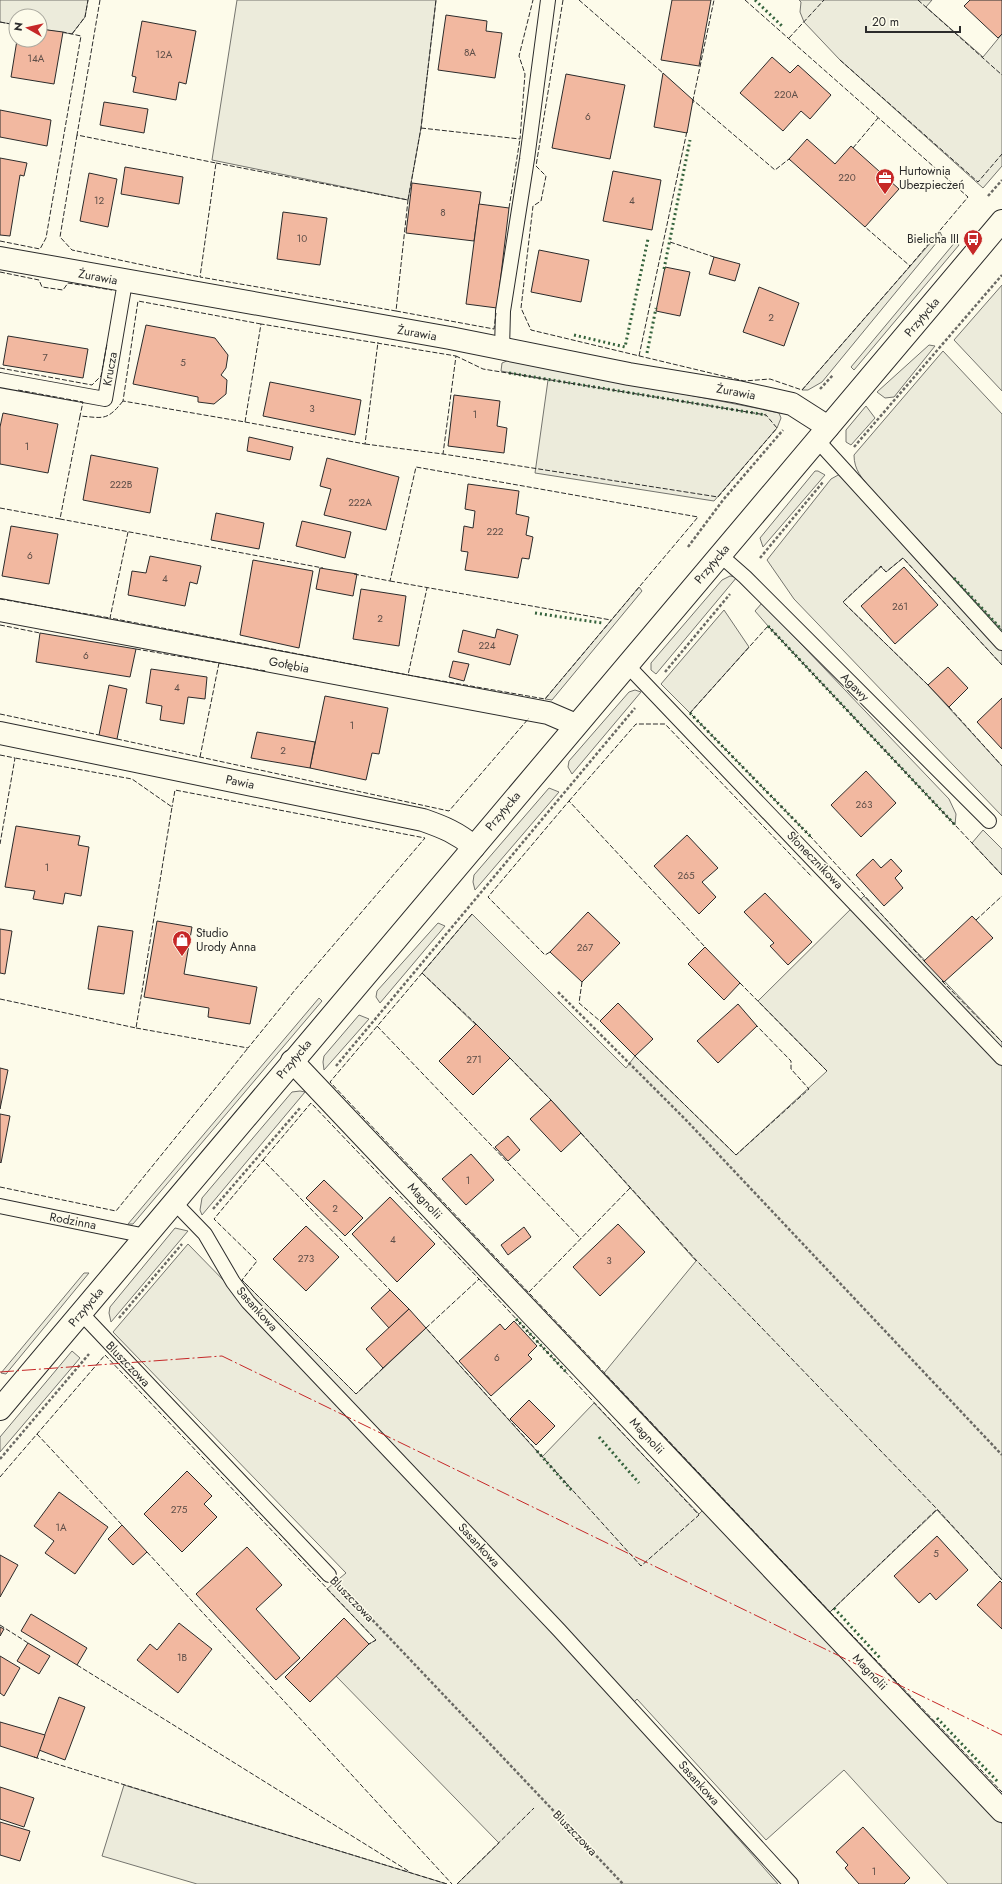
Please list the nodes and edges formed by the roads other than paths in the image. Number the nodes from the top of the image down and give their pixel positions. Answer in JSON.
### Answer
{"nodes":[{"id":1,"x":548,"y":0,"type":"edge"},
{"id":2,"x":1002,"y":221,"type":"edge"},
{"id":3,"x":0,"y":258,"type":"edge"},
{"id":4,"x":125,"y":282,"type":"junction"},
{"id":5,"x":502,"y":349,"type":"junction"},
{"id":6,"x":0,"y":380,"type":"edge"},
{"id":7,"x":822,"y":433,"type":"junction"},
{"id":8,"x":720,"y":555,"type":"junction"},
{"id":9,"x":0,"y":610,"type":"edge"},
{"id":10,"x":1002,"y":643,"type":"edge"},
{"id":11,"x":627,"y":665,"type":"junction"},
{"id":12,"x":576,"y":725,"type":"junction"},
{"id":13,"x":0,"y":733,"type":"edge"},
{"id":14,"x":989,"y":821,"type":"dead end"},
{"id":15,"x":474,"y":847,"type":"junction"},
{"id":16,"x":1002,"y":1058,"type":"edge"},
{"id":17,"x":292,"y":1061,"type":"junction"},
{"id":18,"x":174,"y":1202,"type":"junction"},
{"id":19,"x":0,"y":1206,"type":"edge"},
{"id":20,"x":146,"y":1236,"type":"junction"},
{"id":21,"x":81,"y":1313,"type":"junction"},
{"id":22,"x":2,"y":1403,"type":"edge"},
{"id":23,"x":329,"y":1575,"type":"road end"},
{"id":24,"x":1002,"y":1811,"type":"edge"},
{"id":25,"x":791,"y":1884,"type":"edge"}],
"edges":[{"from":1,"to":5,"type":"lane"},
{"from":2,"to":7,"type":"street","name":"Przytycka"},
{"from":3,"to":4,"type":"street","name":"Żurawia"},
{"from":4,"to":5,"type":"street","name":"Żurawia"},
{"from":4,"to":6,"type":"lane","name":"Krucza"},
{"from":5,"to":7,"type":"street","name":"Żurawia"},
{"from":7,"to":8,"type":"street","name":"Przytycka"},
{"from":7,"to":10,"type":"lane"},
{"from":8,"to":11,"type":"street","name":"Przytycka"},
{"from":8,"to":14,"type":"lane","name":"Agawy"},
{"from":9,"to":12,"type":"street","name":"Gołębia"},
{"from":11,"to":12,"type":"street","name":"Przytycka"},
{"from":11,"to":16,"type":"lane","name":"Słonecznikowa"},
{"from":12,"to":15,"type":"street","name":"Przytycka"},
{"from":13,"to":15,"type":"street","name":"Pawia"},
{"from":15,"to":17,"type":"street","name":"Przytycka"},
{"from":17,"to":18,"type":"street","name":"Przytycka"},
{"from":17,"to":24,"type":"street","name":"Magnolii"},
{"from":18,"to":20,"type":"street","name":"Przytycka"},
{"from":18,"to":25,"type":"lane","name":"Sasankowa"},
{"from":19,"to":20,"type":"lane","name":"Rodzinna"},
{"from":20,"to":21,"type":"street","name":"Przytycka"},
{"from":21,"to":22,"type":"street","name":"Przytycka"},
{"from":21,"to":23,"type":"lane","name":"Bluszczowa"}]}
